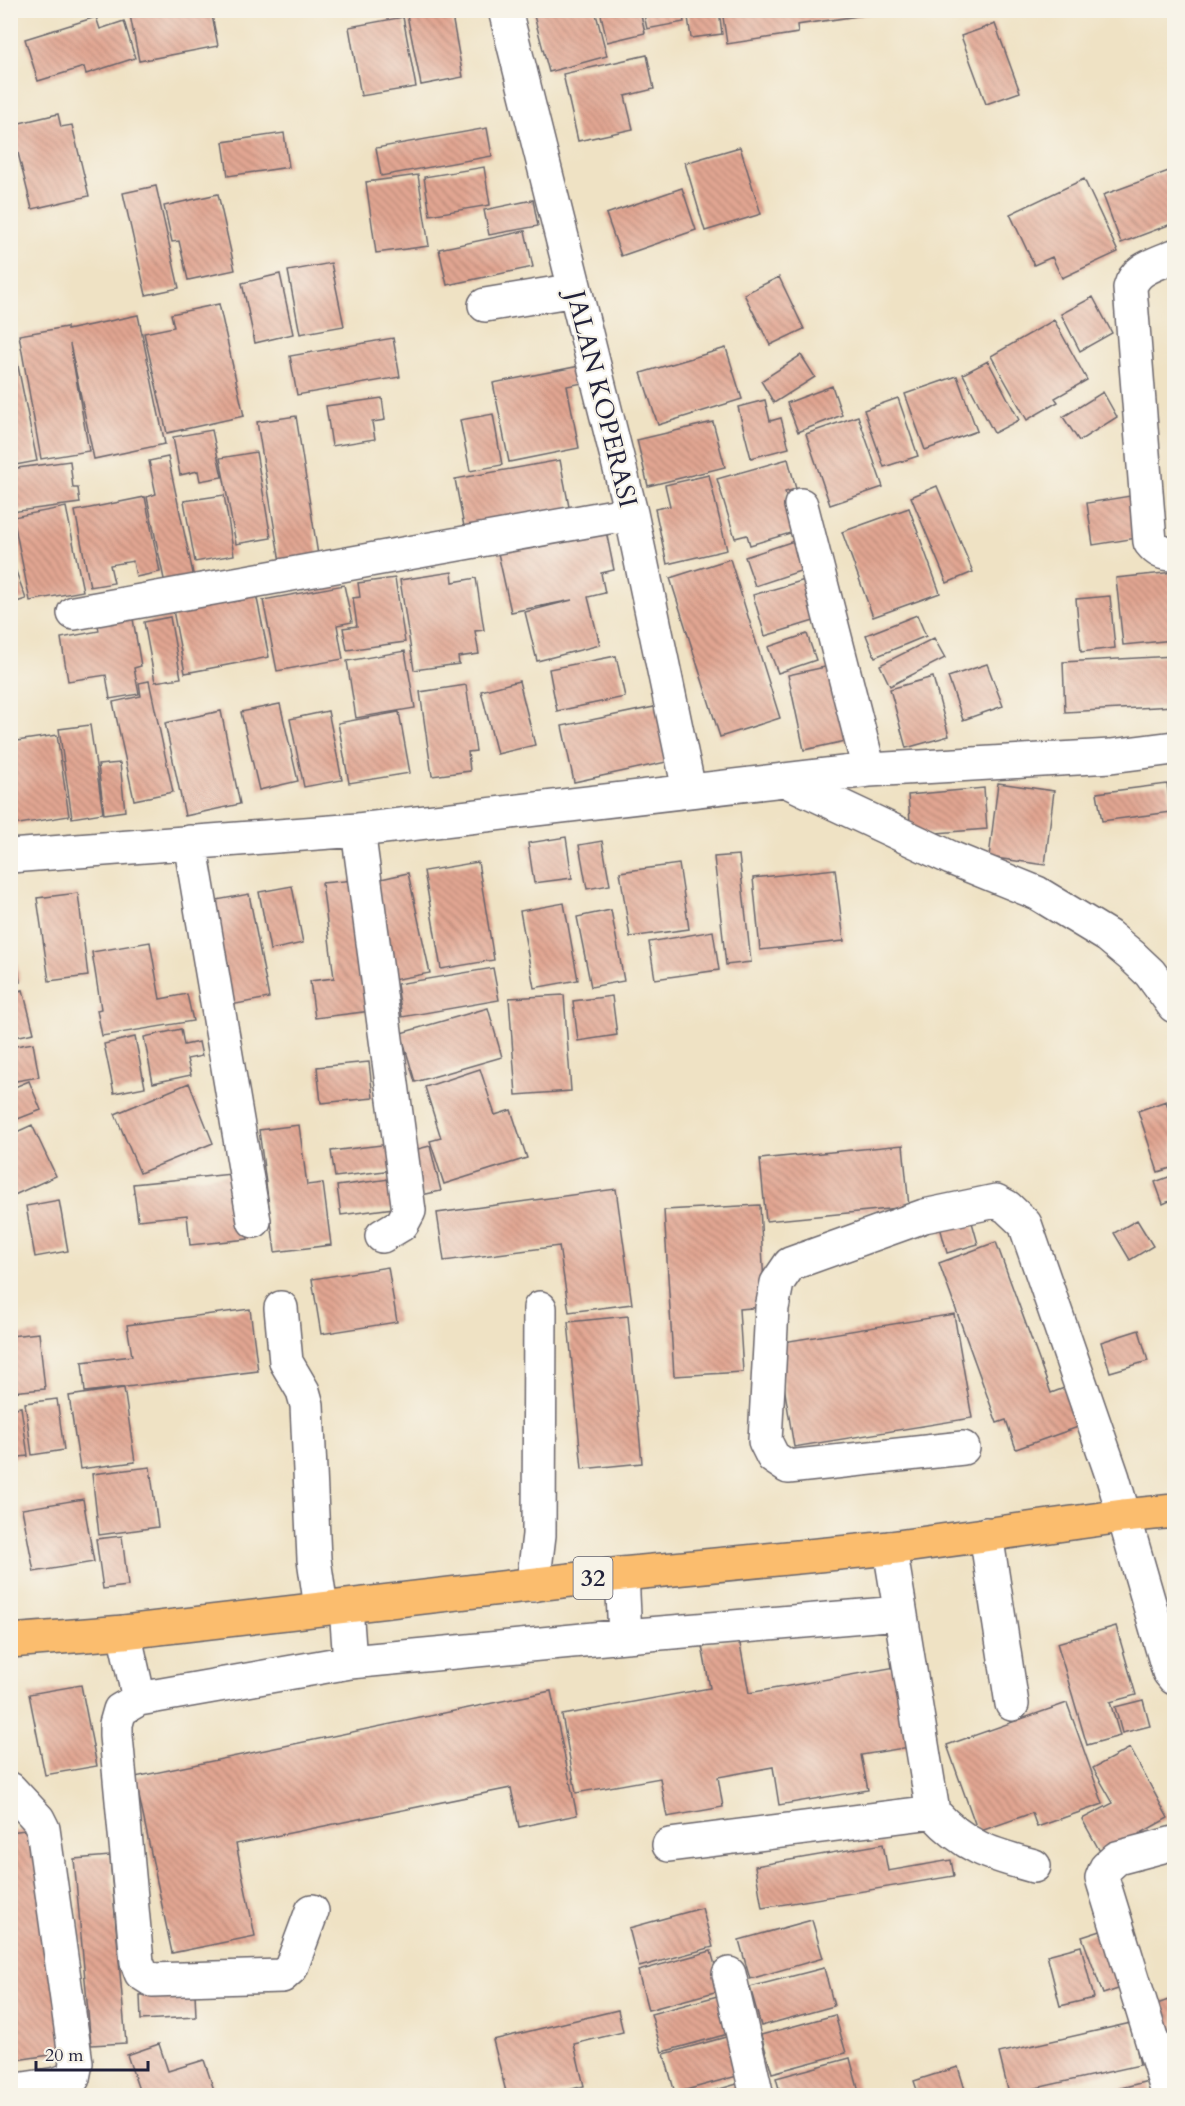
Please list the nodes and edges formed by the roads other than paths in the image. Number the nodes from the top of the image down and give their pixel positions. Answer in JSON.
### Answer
{"nodes":[{"id":1,"x":505,"y":10,"type":"edge"},
{"id":2,"x":1174,"y":256,"type":"edge"},
{"id":3,"x":575,"y":290,"type":"junction"},
{"id":4,"x":485,"y":305,"type":"dead end"},
{"id":5,"x":801,"y":505,"type":"dead end"},
{"id":6,"x":631,"y":513,"type":"junction"},
{"id":7,"x":1174,"y":554,"type":"edge"},
{"id":8,"x":74,"y":613,"type":"dead end"},
{"id":9,"x":1174,"y":748,"type":"edge"},
{"id":10,"x":869,"y":771,"type":"junction"},
{"id":11,"x":787,"y":781,"type":"junction"},
{"id":12,"x":689,"y":790,"type":"junction"},
{"id":13,"x":358,"y":830,"type":"junction"},
{"id":14,"x":190,"y":842,"type":"junction"},
{"id":15,"x":10,"y":856,"type":"edge"},
{"id":16,"x":1174,"y":1006,"type":"edge"},
{"id":17,"x":254,"y":1221,"type":"dead end"},
{"id":18,"x":382,"y":1236,"type":"dead end"},
{"id":19,"x":281,"y":1308,"type":"dead end"},
{"id":20,"x":540,"y":1308,"type":"dead end"},
{"id":21,"x":963,"y":1448,"type":"dead end"},
{"id":22,"x":1174,"y":1511,"type":"edge"},
{"id":23,"x":1123,"y":1516,"type":"junction"},
{"id":24,"x":986,"y":1534,"type":"junction"},
{"id":25,"x":890,"y":1548,"type":"junction"},
{"id":26,"x":622,"y":1574,"type":"junction"},
{"id":27,"x":533,"y":1585,"type":"junction"},
{"id":28,"x":334,"y":1608,"type":"junction"},
{"id":29,"x":899,"y":1613,"type":"junction"},
{"id":30,"x":124,"y":1632,"type":"junction"},
{"id":31,"x":625,"y":1636,"type":"junction"},
{"id":32,"x":10,"y":1641,"type":"edge"},
{"id":33,"x":350,"y":1662,"type":"junction"},
{"id":34,"x":1174,"y":1678,"type":"edge"},
{"id":35,"x":139,"y":1699,"type":"junction"},
{"id":36,"x":1012,"y":1704,"type":"dead end"},
{"id":37,"x":16,"y":1802,"type":"edge"},
{"id":38,"x":933,"y":1812,"type":"junction"},
{"id":39,"x":1174,"y":1843,"type":"edge"},
{"id":40,"x":669,"y":1845,"type":"dead end"},
{"id":41,"x":1034,"y":1866,"type":"dead end"},
{"id":42,"x":312,"y":1911,"type":"dead end"},
{"id":43,"x":729,"y":1974,"type":"dead end"},
{"id":44,"x":75,"y":2087,"type":"edge"},
{"id":45,"x":10,"y":2091,"type":"edge"},
{"id":46,"x":757,"y":2096,"type":"edge"},
{"id":47,"x":1169,"y":2096,"type":"edge"}],
"edges":[{"from":1,"to":3,"type":"street","name":"JALAN KOPERASI"},
{"from":2,"to":7,"type":"street"},
{"from":3,"to":4,"type":"street"},
{"from":3,"to":6,"type":"street","name":"JALAN KOPERASI"},
{"from":5,"to":10,"type":"street"},
{"from":6,"to":8,"type":"street"},
{"from":6,"to":12,"type":"street","name":"JALAN KOPERASI"},
{"from":9,"to":10,"type":"street"},
{"from":10,"to":11,"type":"street"},
{"from":11,"to":12,"type":"street"},
{"from":11,"to":16,"type":"street"},
{"from":12,"to":13,"type":"street"},
{"from":13,"to":14,"type":"street"},
{"from":13,"to":18,"type":"street"},
{"from":14,"to":15,"type":"street"},
{"from":14,"to":17,"type":"street"},
{"from":19,"to":28,"type":"street"},
{"from":20,"to":27,"type":"street"},
{"from":21,"to":23,"type":"street"},
{"from":22,"to":23,"type":"highway","number":"32"},
{"from":23,"to":24,"type":"highway","number":"32"},
{"from":23,"to":34,"type":"street"},
{"from":24,"to":25,"type":"highway","number":"32"},
{"from":24,"to":36,"type":"street"},
{"from":25,"to":26,"type":"highway","number":"32"},
{"from":25,"to":29,"type":"street"},
{"from":26,"to":27,"type":"highway","number":"32"},
{"from":26,"to":31,"type":"street"},
{"from":27,"to":28,"type":"highway","number":"32"},
{"from":28,"to":30,"type":"highway","number":"32"},
{"from":28,"to":33,"type":"street"},
{"from":29,"to":31,"type":"street"},
{"from":29,"to":38,"type":"street"},
{"from":30,"to":32,"type":"highway","number":"32"},
{"from":30,"to":35,"type":"street"},
{"from":31,"to":33,"type":"street"},
{"from":33,"to":35,"type":"street"},
{"from":35,"to":42,"type":"street"},
{"from":37,"to":44,"type":"street"},
{"from":38,"to":40,"type":"street"},
{"from":38,"to":41,"type":"street"},
{"from":39,"to":47,"type":"street"},
{"from":43,"to":46,"type":"street"},
{"from":44,"to":45,"type":"street"}]}
